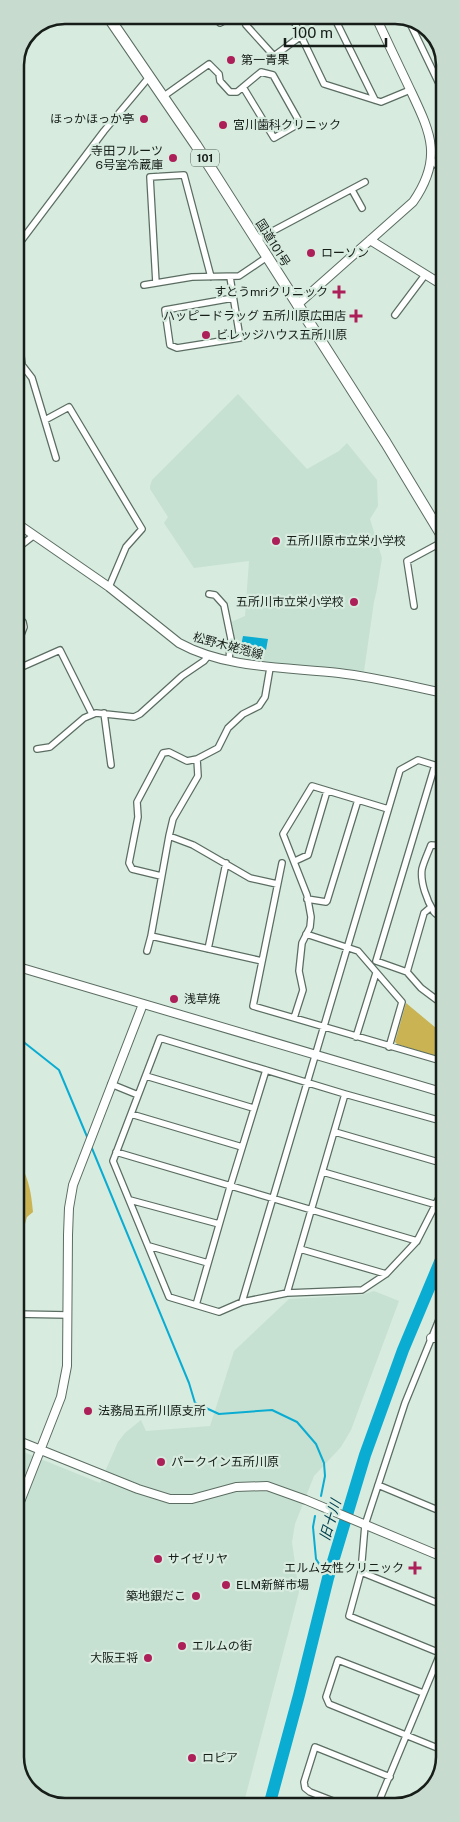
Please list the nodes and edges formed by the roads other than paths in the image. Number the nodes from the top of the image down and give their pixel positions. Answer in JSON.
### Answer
{"nodes":[{"id":1,"x":113,"y":24,"type":"edge"},
{"id":2,"x":246,"y":24,"type":"edge"},
{"id":3,"x":295,"y":24,"type":"edge"},
{"id":4,"x":337,"y":24,"type":"edge"},
{"id":5,"x":379,"y":24,"type":"edge"},
{"id":6,"x":412,"y":28,"type":"edge"},
{"id":7,"x":301,"y":36,"type":"junction"},
{"id":8,"x":150,"y":76,"type":"junction"},
{"id":9,"x":436,"y":77,"type":"edge"},
{"id":10,"x":243,"y":87,"type":"junction"},
{"id":11,"x":410,"y":90,"type":"junction"},
{"id":12,"x":164,"y":96,"type":"junction"},
{"id":13,"x":375,"y":100,"type":"junction"},
{"id":14,"x":431,"y":159,"type":"junction"},
{"id":15,"x":436,"y":164,"type":"edge"},
{"id":16,"x":365,"y":182,"type":"dead end"},
{"id":17,"x":352,"y":190,"type":"junction"},
{"id":18,"x":362,"y":208,"type":"dead end"},
{"id":19,"x":24,"y":237,"type":"edge"},
{"id":20,"x":256,"y":240,"type":"junction"},
{"id":21,"x":370,"y":240,"type":"junction"},
{"id":22,"x":267,"y":257,"type":"junction"},
{"id":23,"x":425,"y":275,"type":"junction"},
{"id":24,"x":230,"y":276,"type":"junction"},
{"id":25,"x":211,"y":277,"type":"junction"},
{"id":26,"x":436,"y":281,"type":"edge"},
{"id":27,"x":156,"y":283,"type":"junction"},
{"id":28,"x":144,"y":285,"type":"dead end"},
{"id":29,"x":233,"y":298,"type":"junction"},
{"id":30,"x":297,"y":305,"type":"junction"},
{"id":31,"x":395,"y":315,"type":"dead end"},
{"id":32,"x":24,"y":368,"type":"edge"},
{"id":33,"x":45,"y":420,"type":"junction"},
{"id":34,"x":56,"y":458,"type":"dead end"},
{"id":35,"x":436,"y":527,"type":"edge"},
{"id":36,"x":24,"y":529,"type":"edge"},
{"id":37,"x":33,"y":536,"type":"junction"},
{"id":38,"x":24,"y":543,"type":"edge"},
{"id":39,"x":436,"y":545,"type":"edge"},
{"id":40,"x":109,"y":587,"type":"junction"},
{"id":41,"x":209,"y":594,"type":"dead end"},
{"id":42,"x":414,"y":606,"type":"dead end"},
{"id":43,"x":209,"y":655,"type":"junction"},
{"id":44,"x":229,"y":659,"type":"junction"},
{"id":45,"x":24,"y":666,"type":"edge"},
{"id":46,"x":270,"y":668,"type":"junction"},
{"id":47,"x":436,"y":691,"type":"edge"},
{"id":48,"x":104,"y":713,"type":"junction"},
{"id":49,"x":92,"y":714,"type":"junction"},
{"id":50,"x":37,"y":749,"type":"dead end"},
{"id":51,"x":197,"y":759,"type":"junction"},
{"id":52,"x":111,"y":765,"type":"dead end"},
{"id":53,"x":435,"y":765,"type":"joint"},
{"id":54,"x":327,"y":791,"type":"junction"},
{"id":55,"x":358,"y":800,"type":"junction"},
{"id":56,"x":388,"y":809,"type":"junction"},
{"id":57,"x":170,"y":836,"type":"junction"},
{"id":58,"x":436,"y":845,"type":"edge"},
{"id":59,"x":294,"y":861,"type":"junction"},
{"id":60,"x":226,"y":863,"type":"junction"},
{"id":61,"x":282,"y":863,"type":"dead end"},
{"id":62,"x":161,"y":876,"type":"junction"},
{"id":63,"x":278,"y":884,"type":"junction"},
{"id":64,"x":308,"y":898,"type":"junction"},
{"id":65,"x":430,"y":907,"type":"junction"},
{"id":66,"x":436,"y":914,"type":"edge"},
{"id":67,"x":306,"y":934,"type":"junction"},
{"id":68,"x":151,"y":936,"type":"junction"},
{"id":69,"x":347,"y":948,"type":"junction"},
{"id":70,"x":208,"y":949,"type":"junction"},
{"id":71,"x":147,"y":951,"type":"dead end"},
{"id":72,"x":262,"y":961,"type":"junction"},
{"id":73,"x":24,"y":968,"type":"edge"},
{"id":74,"x":407,"y":972,"type":"junction"},
{"id":75,"x":376,"y":973,"type":"junction"},
{"id":76,"x":436,"y":999,"type":"edge"},
{"id":77,"x":142,"y":1004,"type":"junction"},
{"id":78,"x":294,"y":1018,"type":"junction"},
{"id":79,"x":323,"y":1027,"type":"junction"},
{"id":80,"x":356,"y":1037,"type":"junction"},
{"id":81,"x":389,"y":1046,"type":"junction"},
{"id":82,"x":315,"y":1055,"type":"junction"},
{"id":83,"x":436,"y":1059,"type":"edge"},
{"id":84,"x":266,"y":1070,"type":"junction"},
{"id":85,"x":146,"y":1076,"type":"junction"},
{"id":86,"x":307,"y":1082,"type":"junction"},
{"id":87,"x":111,"y":1084,"type":"junction"},
{"id":88,"x":436,"y":1090,"type":"edge"},
{"id":89,"x":345,"y":1094,"type":"junction"},
{"id":90,"x":138,"y":1096,"type":"junction"},
{"id":91,"x":253,"y":1108,"type":"junction"},
{"id":92,"x":131,"y":1114,"type":"junction"},
{"id":93,"x":436,"y":1119,"type":"edge"},
{"id":94,"x":335,"y":1132,"type":"junction"},
{"id":95,"x":242,"y":1147,"type":"junction"},
{"id":96,"x":116,"y":1152,"type":"junction"},
{"id":97,"x":436,"y":1161,"type":"edge"},
{"id":98,"x":323,"y":1172,"type":"junction"},
{"id":99,"x":230,"y":1187,"type":"junction"},
{"id":100,"x":272,"y":1199,"type":"junction"},
{"id":101,"x":130,"y":1200,"type":"junction"},
{"id":102,"x":436,"y":1205,"type":"edge"},
{"id":103,"x":436,"y":1207,"type":"edge"},
{"id":104,"x":312,"y":1210,"type":"junction"},
{"id":105,"x":219,"y":1224,"type":"junction"},
{"id":106,"x":417,"y":1241,"type":"junction"},
{"id":107,"x":149,"y":1246,"type":"junction"},
{"id":108,"x":300,"y":1249,"type":"junction"},
{"id":109,"x":208,"y":1263,"type":"junction"},
{"id":110,"x":386,"y":1274,"type":"junction"},
{"id":111,"x":286,"y":1294,"type":"junction"},
{"id":112,"x":242,"y":1302,"type":"junction"},
{"id":113,"x":196,"y":1305,"type":"junction"},
{"id":114,"x":24,"y":1314,"type":"edge"},
{"id":115,"x":68,"y":1315,"type":"junction"},
{"id":116,"x":436,"y":1326,"type":"edge"},
{"id":117,"x":431,"y":1338,"type":"junction"},
{"id":118,"x":436,"y":1338,"type":"edge"},
{"id":119,"x":24,"y":1443,"type":"edge"},
{"id":120,"x":41,"y":1450,"type":"junction"},
{"id":121,"x":378,"y":1485,"type":"junction"},
{"id":122,"x":24,"y":1492,"type":"edge"},
{"id":123,"x":436,"y":1509,"type":"edge"},
{"id":124,"x":363,"y":1524,"type":"junction"},
{"id":125,"x":436,"y":1554,"type":"edge"},
{"id":126,"x":361,"y":1572,"type":"junction"},
{"id":127,"x":436,"y":1602,"type":"edge"},
{"id":128,"x":436,"y":1651,"type":"edge"},
{"id":129,"x":436,"y":1662,"type":"edge"},
{"id":130,"x":423,"y":1693,"type":"junction"},
{"id":131,"x":406,"y":1735,"type":"junction"},
{"id":132,"x":436,"y":1747,"type":"edge"},
{"id":133,"x":390,"y":1777,"type":"junction"},
{"id":134,"x":325,"y":1798,"type":"edge"},
{"id":135,"x":381,"y":1798,"type":"edge"}],
"edges":[{"from":1,"to":8,"type":"highway","name":"国道101号","number":"101"},
{"from":2,"to":7,"type":"street"},
{"from":3,"to":7,"type":"street"},
{"from":4,"to":13,"type":"street"},
{"from":5,"to":11,"type":"street"},
{"from":6,"to":9,"type":"street"},
{"from":7,"to":13,"type":"street"},
{"from":8,"to":12,"type":"highway","name":"国道101号","number":"101"},
{"from":8,"to":19,"type":"street"},
{"from":10,"to":10,"type":"street"},
{"from":10,"to":12,"type":"street"},
{"from":11,"to":13,"type":"street"},
{"from":11,"to":14,"type":"street"},
{"from":12,"to":20,"type":"highway","name":"国道101号","number":"101"},
{"from":14,"to":15,"type":"street"},
{"from":14,"to":21,"type":"street"},
{"from":16,"to":17,"type":"street"},
{"from":17,"to":18,"type":"street"},
{"from":17,"to":20,"type":"street"},
{"from":20,"to":22,"type":"highway","name":"国道101号","number":"101"},
{"from":21,"to":23,"type":"street"},
{"from":21,"to":30,"type":"street"},
{"from":22,"to":24,"type":"street"},
{"from":22,"to":30,"type":"highway","name":"国道101号","number":"101"},
{"from":23,"to":26,"type":"street"},
{"from":23,"to":31,"type":"street"},
{"from":24,"to":25,"type":"street"},
{"from":24,"to":29,"type":"street"},
{"from":25,"to":27,"type":"street"},
{"from":25,"to":27,"type":"street"},
{"from":27,"to":28,"type":"street"},
{"from":29,"to":29,"type":"street"},
{"from":30,"to":35,"type":"highway","name":"国道101号","number":"101"},
{"from":32,"to":33,"type":"street"},
{"from":33,"to":34,"type":"street"},
{"from":33,"to":40,"type":"street"},
{"from":36,"to":37,"type":"street","name":"松野木姥萢線"},
{"from":37,"to":38,"type":"street"},
{"from":37,"to":40,"type":"street","name":"松野木姥萢線"},
{"from":39,"to":42,"type":"street"},
{"from":40,"to":43,"type":"street","name":"松野木姥萢線"},
{"from":41,"to":44,"type":"street"},
{"from":43,"to":44,"type":"street","name":"松野木姥萢線"},
{"from":43,"to":48,"type":"street"},
{"from":44,"to":46,"type":"street","name":"松野木姥萢線"},
{"from":45,"to":49,"type":"street"},
{"from":46,"to":47,"type":"street","name":"松野木姥萢線"},
{"from":46,"to":51,"type":"street"},
{"from":48,"to":49,"type":"street"},
{"from":48,"to":52,"type":"street"},
{"from":49,"to":50,"type":"street"},
{"from":51,"to":57,"type":"street"},
{"from":51,"to":62,"type":"street"},
{"from":53,"to":56,"type":"street"},
{"from":53,"to":74,"type":"street"},
{"from":54,"to":55,"type":"street"},
{"from":54,"to":59,"type":"street"},
{"from":54,"to":59,"type":"street"},
{"from":55,"to":56,"type":"street"},
{"from":55,"to":64,"type":"street"},
{"from":56,"to":69,"type":"street"},
{"from":57,"to":60,"type":"street"},
{"from":57,"to":62,"type":"street"},
{"from":58,"to":65,"type":"street"},
{"from":59,"to":64,"type":"street"},
{"from":60,"to":63,"type":"street"},
{"from":60,"to":70,"type":"street"},
{"from":61,"to":63,"type":"street"},
{"from":62,"to":68,"type":"street"},
{"from":63,"to":72,"type":"street"},
{"from":64,"to":67,"type":"street"},
{"from":65,"to":66,"type":"street"},
{"from":65,"to":74,"type":"street"},
{"from":67,"to":69,"type":"street"},
{"from":67,"to":78,"type":"street"},
{"from":68,"to":70,"type":"street"},
{"from":68,"to":71,"type":"street"},
{"from":69,"to":75,"type":"street"},
{"from":69,"to":79,"type":"street"},
{"from":70,"to":72,"type":"street"},
{"from":72,"to":78,"type":"street"},
{"from":73,"to":77,"type":"street"},
{"from":74,"to":76,"type":"street"},
{"from":75,"to":80,"type":"street"},
{"from":75,"to":81,"type":"street"},
{"from":77,"to":82,"type":"street"},
{"from":77,"to":87,"type":"street"},
{"from":78,"to":79,"type":"street"},
{"from":79,"to":80,"type":"street"},
{"from":79,"to":82,"type":"street"},
{"from":80,"to":81,"type":"street"},
{"from":81,"to":83,"type":"street"},
{"from":82,"to":86,"type":"street"},
{"from":82,"to":88,"type":"street"},
{"from":84,"to":85,"type":"street"},
{"from":84,"to":86,"type":"street"},
{"from":84,"to":91,"type":"street"},
{"from":85,"to":90,"type":"street"},
{"from":85,"to":91,"type":"street"},
{"from":86,"to":89,"type":"street"},
{"from":86,"to":100,"type":"street"},
{"from":87,"to":90,"type":"street"},
{"from":87,"to":115,"type":"street"},
{"from":89,"to":93,"type":"street"},
{"from":89,"to":94,"type":"street"},
{"from":90,"to":92,"type":"street"},
{"from":91,"to":95,"type":"street"},
{"from":92,"to":95,"type":"street"},
{"from":92,"to":96,"type":"street"},
{"from":94,"to":97,"type":"street"},
{"from":94,"to":98,"type":"street"},
{"from":95,"to":99,"type":"street"},
{"from":96,"to":99,"type":"street"},
{"from":96,"to":101,"type":"street"},
{"from":98,"to":102,"type":"street"},
{"from":98,"to":104,"type":"street"},
{"from":99,"to":100,"type":"street"},
{"from":99,"to":105,"type":"street"},
{"from":100,"to":104,"type":"street"},
{"from":100,"to":112,"type":"street"},
{"from":101,"to":105,"type":"street"},
{"from":101,"to":107,"type":"street"},
{"from":103,"to":106,"type":"street"},
{"from":104,"to":106,"type":"street"},
{"from":104,"to":108,"type":"street"},
{"from":105,"to":109,"type":"street"},
{"from":106,"to":110,"type":"street"},
{"from":107,"to":109,"type":"street"},
{"from":107,"to":113,"type":"street"},
{"from":108,"to":110,"type":"street"},
{"from":108,"to":111,"type":"street"},
{"from":109,"to":113,"type":"street"},
{"from":110,"to":111,"type":"street"},
{"from":111,"to":112,"type":"street"},
{"from":112,"to":113,"type":"street"},
{"from":114,"to":115,"type":"street"},
{"from":115,"to":120,"type":"street"},
{"from":116,"to":117,"type":"street"},
{"from":117,"to":118,"type":"street"},
{"from":117,"to":121,"type":"street"},
{"from":119,"to":120,"type":"street"},
{"from":120,"to":122,"type":"street"},
{"from":120,"to":124,"type":"street"},
{"from":121,"to":123,"type":"street"},
{"from":121,"to":124,"type":"street"},
{"from":124,"to":125,"type":"street"},
{"from":124,"to":126,"type":"street"},
{"from":126,"to":127,"type":"street"},
{"from":126,"to":128,"type":"street"},
{"from":129,"to":130,"type":"street"},
{"from":130,"to":131,"type":"street"},
{"from":130,"to":131,"type":"street"},
{"from":131,"to":132,"type":"street"},
{"from":131,"to":133,"type":"street"},
{"from":133,"to":134,"type":"street"},
{"from":133,"to":135,"type":"street"}]}
